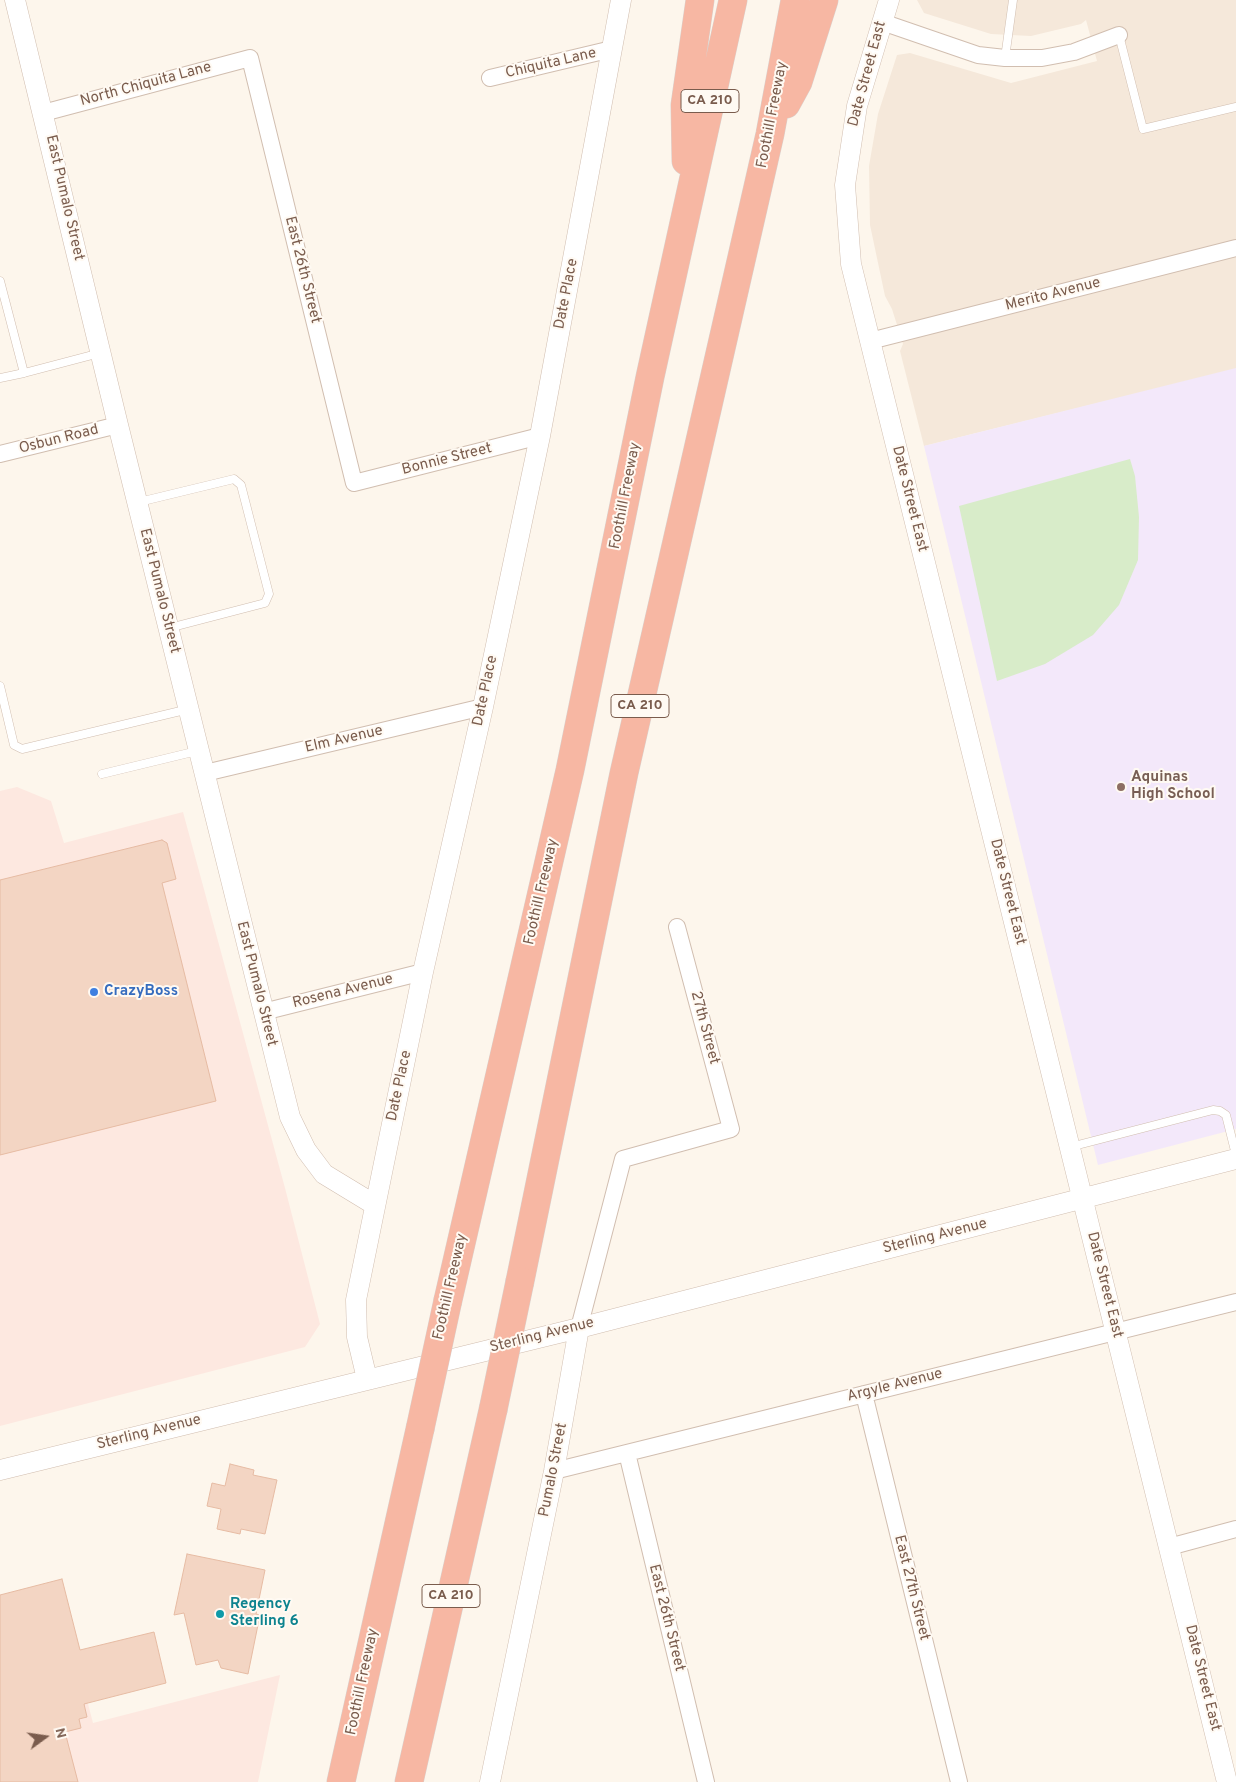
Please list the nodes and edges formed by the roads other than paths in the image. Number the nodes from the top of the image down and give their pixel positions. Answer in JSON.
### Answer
{"nodes":[{"id":1,"x":15,"y":0,"type":"edge"},
{"id":2,"x":621,"y":0,"type":"edge"},
{"id":3,"x":700,"y":0,"type":"edge"},
{"id":4,"x":734,"y":0,"type":"edge"},
{"id":5,"x":795,"y":0,"type":"edge"},
{"id":6,"x":824,"y":0,"type":"edge"},
{"id":7,"x":889,"y":0,"type":"edge"},
{"id":8,"x":1013,"y":0,"type":"edge"},
{"id":9,"x":882,"y":22,"type":"junction"},
{"id":10,"x":1119,"y":36,"type":"joint"},
{"id":11,"x":612,"y":49,"type":"junction"},
{"id":12,"x":250,"y":58,"type":"joint"},
{"id":13,"x":1005,"y":58,"type":"junction"},
{"id":14,"x":490,"y":78,"type":"dead end"},
{"id":15,"x":1236,"y":107,"type":"edge"},
{"id":16,"x":43,"y":113,"type":"junction"},
{"id":17,"x":770,"y":134,"type":"junction"},
{"id":18,"x":688,"y":202,"type":"junction"},
{"id":19,"x":1236,"y":248,"type":"edge"},
{"id":20,"x":0,"y":281,"type":"edge"},
{"id":21,"x":870,"y":341,"type":"junction"},
{"id":22,"x":100,"y":352,"type":"junction"},
{"id":23,"x":24,"y":373,"type":"junction"},
{"id":24,"x":0,"y":378,"type":"edge"},
{"id":25,"x":118,"y":425,"type":"junction"},
{"id":26,"x":540,"y":436,"type":"junction"},
{"id":27,"x":0,"y":454,"type":"edge"},
{"id":28,"x":354,"y":482,"type":"joint"},
{"id":29,"x":137,"y":503,"type":"junction"},
{"id":30,"x":168,"y":628,"type":"junction"},
{"id":31,"x":0,"y":686,"type":"edge"},
{"id":32,"x":483,"y":707,"type":"junction"},
{"id":33,"x":188,"y":709,"type":"junction"},
{"id":34,"x":199,"y":750,"type":"junction"},
{"id":35,"x":204,"y":773,"type":"junction"},
{"id":36,"x":102,"y":774,"type":"dead end"},
{"id":37,"x":677,"y":927,"type":"dead end"},
{"id":38,"x":423,"y":972,"type":"junction"},
{"id":39,"x":263,"y":1012,"type":"junction"},
{"id":40,"x":1070,"y":1147,"type":"junction"},
{"id":41,"x":1236,"y":1155,"type":"edge"},
{"id":42,"x":623,"y":1159,"type":"joint"},
{"id":43,"x":1236,"y":1159,"type":"edge"},
{"id":44,"x":1083,"y":1198,"type":"junction"},
{"id":45,"x":375,"y":1204,"type":"junction"},
{"id":46,"x":1236,"y":1302,"type":"edge"},
{"id":47,"x":579,"y":1328,"type":"junction"},
{"id":48,"x":1116,"y":1332,"type":"junction"},
{"id":49,"x":367,"y":1379,"type":"junction"},
{"id":50,"x":864,"y":1394,"type":"junction"},
{"id":51,"x":627,"y":1453,"type":"junction"},
{"id":52,"x":0,"y":1470,"type":"edge"},
{"id":53,"x":554,"y":1471,"type":"junction"},
{"id":54,"x":1236,"y":1528,"type":"edge"},
{"id":55,"x":1169,"y":1547,"type":"junction"},
{"id":56,"x":341,"y":1782,"type":"edge"},
{"id":57,"x":409,"y":1782,"type":"edge"},
{"id":58,"x":490,"y":1782,"type":"edge"},
{"id":59,"x":706,"y":1782,"type":"edge"},
{"id":60,"x":958,"y":1782,"type":"edge"},
{"id":61,"x":1227,"y":1782,"type":"edge"}],
"edges":[{"from":1,"to":16,"type":"street","name":"East Pumalo Street"},
{"from":2,"to":11,"type":"street","name":"Date Place"},
{"from":3,"to":18,"type":"highway"},
{"from":4,"to":18,"type":"highway","name":"Foothill Freeway","number":"CA 210"},
{"from":5,"to":17,"type":"highway","name":"Foothill Freeway","number":"CA 210"},
{"from":6,"to":17,"type":"highway"},
{"from":7,"to":9,"type":"street","name":"Date Street East"},
{"from":8,"to":13,"type":"lane"},
{"from":9,"to":13,"type":"street"},
{"from":9,"to":21,"type":"street","name":"Date Street East"},
{"from":10,"to":13,"type":"street"},
{"from":10,"to":15,"type":"lane"},
{"from":11,"to":14,"type":"street","name":"Chiquita Lane"},
{"from":11,"to":26,"type":"street","name":"Date Place"},
{"from":12,"to":16,"type":"street","name":"North Chiquita Lane"},
{"from":12,"to":28,"type":"street","name":"East 26th Street"},
{"from":16,"to":22,"type":"street","name":"East Pumalo Street"},
{"from":17,"to":57,"type":"highway","name":"Foothill Freeway","number":"CA 210","bridge":true},
{"from":18,"to":56,"type":"highway","name":"Foothill Freeway","number":"CA 210","bridge":true},
{"from":19,"to":21,"type":"street","name":"Merito Avenue"},
{"from":20,"to":23,"type":"lane"},
{"from":21,"to":40,"type":"street","name":"Date Street East"},
{"from":22,"to":23,"type":"lane"},
{"from":22,"to":25,"type":"street","name":"East Pumalo Street"},
{"from":23,"to":24,"type":"lane"},
{"from":25,"to":27,"type":"street","name":"Osbun Road"},
{"from":25,"to":29,"type":"street","name":"East Pumalo Street"},
{"from":26,"to":28,"type":"street","name":"Bonnie Street"},
{"from":26,"to":32,"type":"street","name":"Date Place"},
{"from":29,"to":30,"type":"street","name":"East Pumalo Street"},
{"from":29,"to":30,"type":"lane"},
{"from":30,"to":33,"type":"street","name":"East Pumalo Street"},
{"from":31,"to":33,"type":"lane"},
{"from":32,"to":35,"type":"street","name":"Elm Avenue"},
{"from":32,"to":38,"type":"street","name":"Date Place"},
{"from":33,"to":34,"type":"street","name":"East Pumalo Street"},
{"from":34,"to":35,"type":"street","name":"East Pumalo Street"},
{"from":34,"to":36,"type":"lane"},
{"from":35,"to":39,"type":"street","name":"East Pumalo Street"},
{"from":37,"to":42,"type":"street","name":"27th Street"},
{"from":38,"to":39,"type":"street","name":"Rosena Avenue"},
{"from":38,"to":45,"type":"street","name":"Date Place"},
{"from":39,"to":45,"type":"street","name":"East Pumalo Street"},
{"from":40,"to":41,"type":"lane"},
{"from":40,"to":44,"type":"street","name":"Date Street East"},
{"from":42,"to":47,"type":"street","name":"Pumalo Street"},
{"from":43,"to":44,"type":"street","name":"Sterling Avenue"},
{"from":44,"to":47,"type":"street","name":"Sterling Avenue"},
{"from":44,"to":48,"type":"street","name":"Date Street East"},
{"from":45,"to":49,"type":"street","name":"Date Place"},
{"from":46,"to":48,"type":"street","name":"Argyle Avenue"},
{"from":47,"to":49,"type":"street","name":"Sterling Avenue"},
{"from":47,"to":53,"type":"street","name":"Pumalo Street"},
{"from":48,"to":50,"type":"street","name":"Argyle Avenue"},
{"from":48,"to":55,"type":"street","name":"Date Street East"},
{"from":49,"to":52,"type":"street","name":"Sterling Avenue"},
{"from":50,"to":51,"type":"street","name":"Argyle Avenue"},
{"from":50,"to":60,"type":"street","name":"East 27th Street"},
{"from":51,"to":53,"type":"street","name":"Argyle Avenue"},
{"from":51,"to":59,"type":"street","name":"East 26th Street"},
{"from":53,"to":58,"type":"street","name":"Pumalo Street"},
{"from":54,"to":55,"type":"street"},
{"from":55,"to":61,"type":"street","name":"Date Street East"}]}
